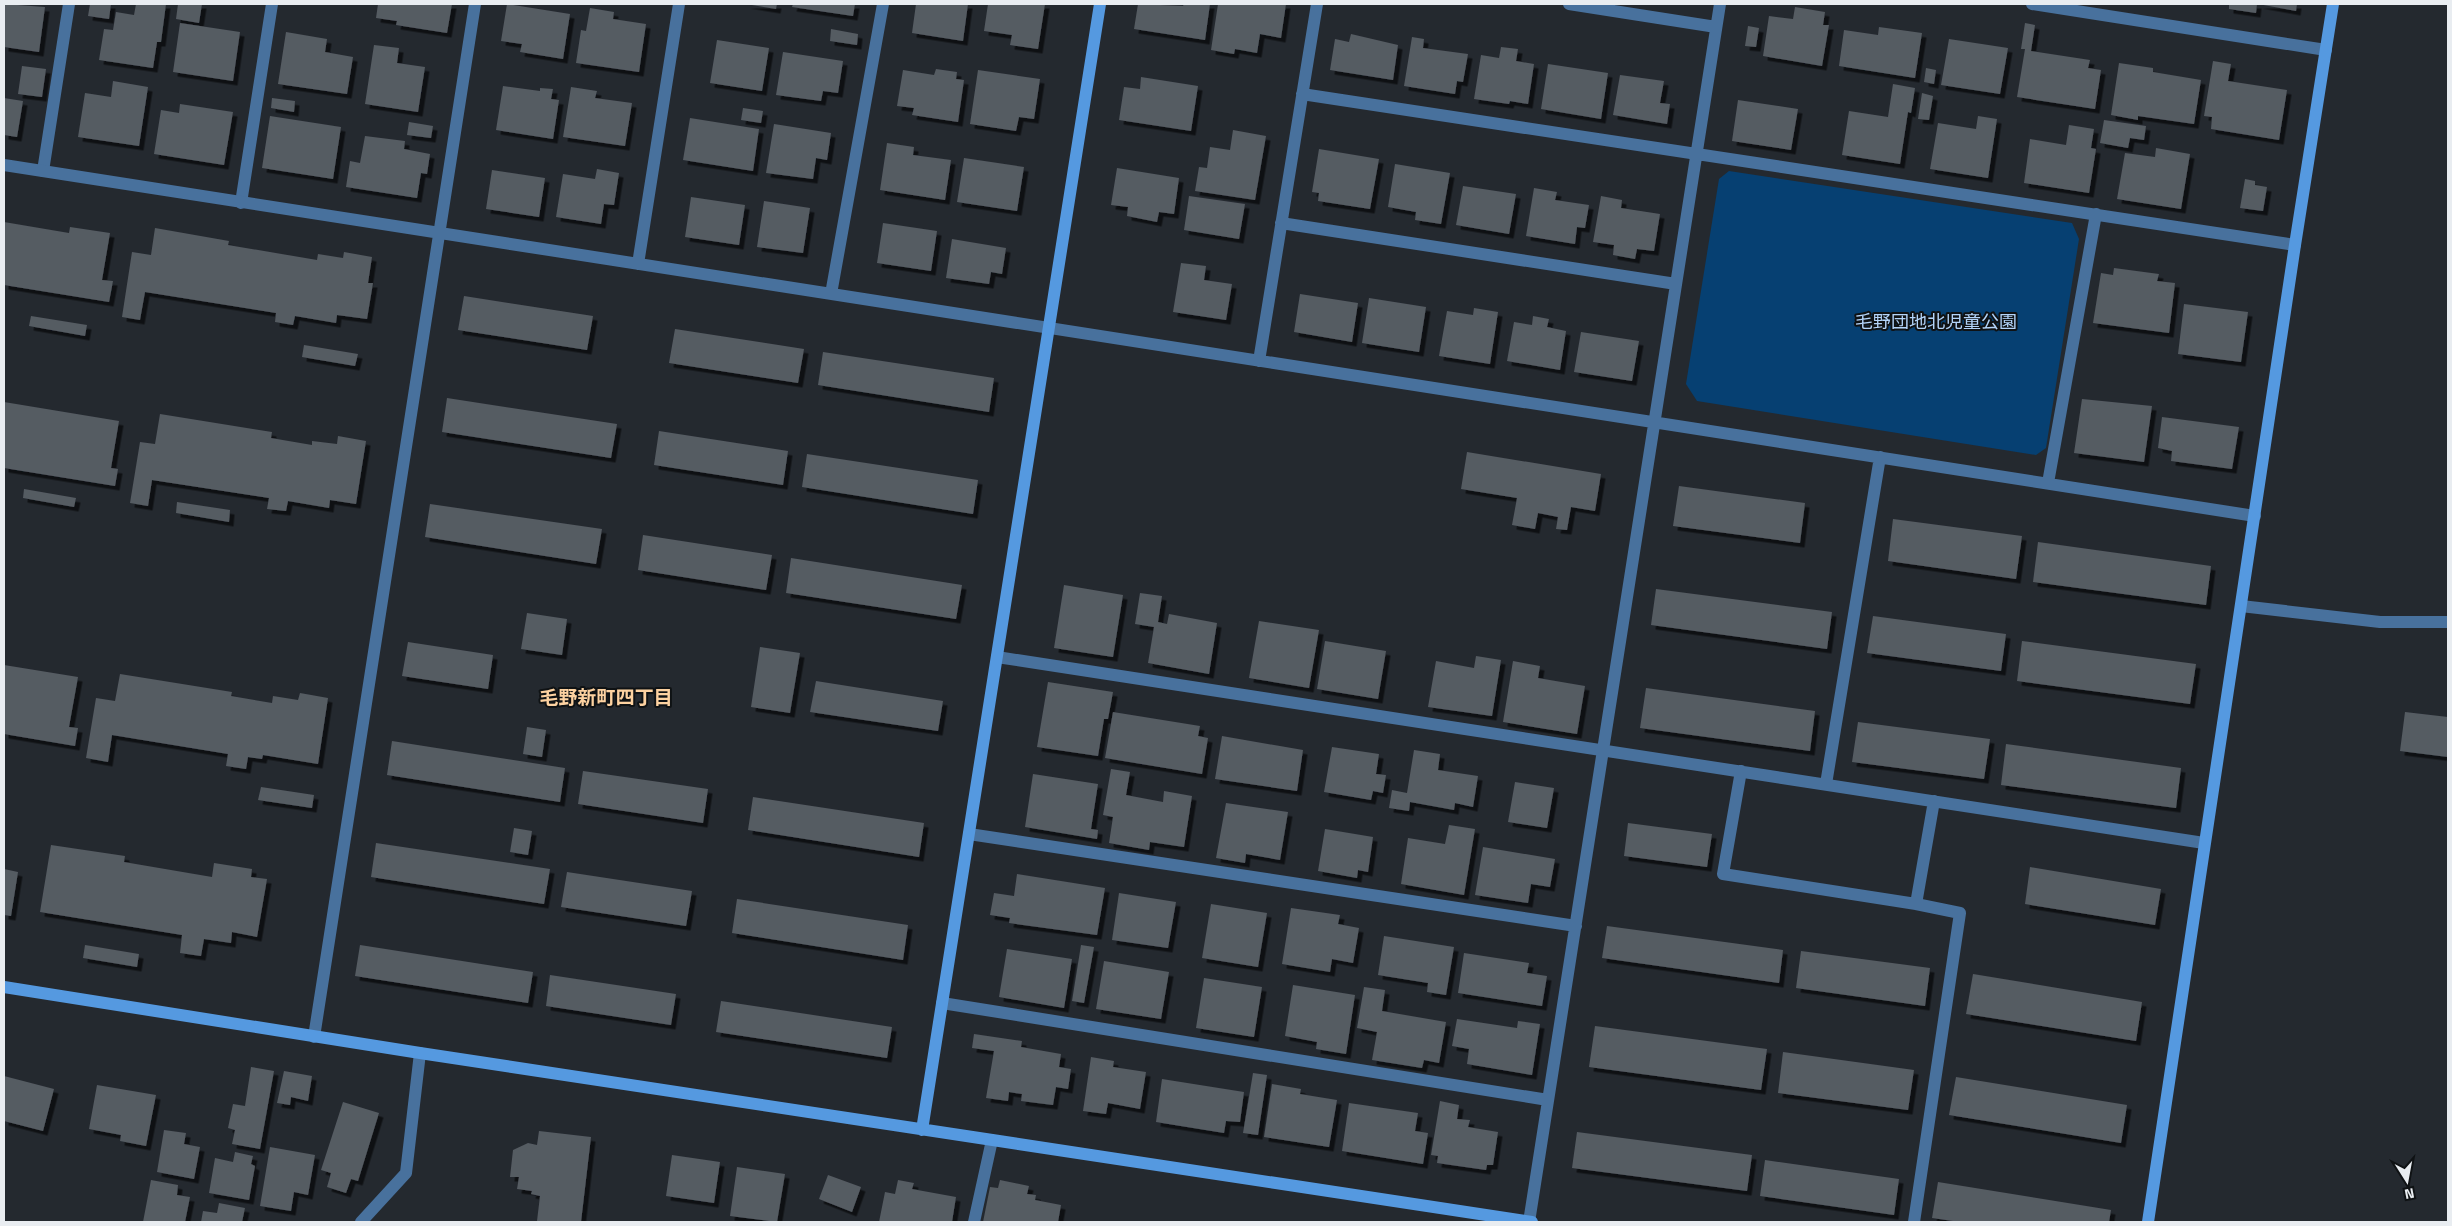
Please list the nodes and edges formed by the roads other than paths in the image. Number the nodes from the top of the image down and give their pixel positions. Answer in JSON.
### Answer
{"nodes":[{"id":1,"x":69,"y":4,"type":"edge"},
{"id":2,"x":272,"y":4,"type":"edge"},
{"id":3,"x":475,"y":4,"type":"edge"},
{"id":4,"x":679,"y":4,"type":"edge"},
{"id":5,"x":883,"y":4,"type":"edge"},
{"id":6,"x":1100,"y":4,"type":"edge"},
{"id":7,"x":1316,"y":4,"type":"edge"},
{"id":8,"x":1569,"y":4,"type":"edge"},
{"id":9,"x":1720,"y":4,"type":"edge"},
{"id":10,"x":2032,"y":4,"type":"edge"},
{"id":11,"x":2333,"y":4,"type":"edge"},
{"id":12,"x":1716,"y":27,"type":"junction"},
{"id":13,"x":2326,"y":50,"type":"junction"},
{"id":14,"x":1302,"y":94,"type":"junction"},
{"id":15,"x":1697,"y":154,"type":"junction"},
{"id":16,"x":4,"y":165,"type":"edge"},
{"id":17,"x":43,"y":172,"type":"junction"},
{"id":18,"x":241,"y":203,"type":"junction"},
{"id":19,"x":2096,"y":214,"type":"junction"},
{"id":20,"x":1281,"y":223,"type":"junction"},
{"id":21,"x":439,"y":234,"type":"junction"},
{"id":22,"x":2295,"y":245,"type":"junction"},
{"id":23,"x":638,"y":264,"type":"junction"},
{"id":24,"x":1676,"y":284,"type":"junction"},
{"id":25,"x":831,"y":294,"type":"junction"},
{"id":26,"x":1048,"y":328,"type":"junction"},
{"id":27,"x":1259,"y":361,"type":"junction"},
{"id":28,"x":1654,"y":422,"type":"junction"},
{"id":29,"x":1880,"y":457,"type":"junction"},
{"id":30,"x":2048,"y":483,"type":"junction"},
{"id":31,"x":2255,"y":516,"type":"junction"},
{"id":32,"x":2241,"y":606,"type":"junction"},
{"id":33,"x":2448,"y":622,"type":"edge"},
{"id":34,"x":997,"y":657,"type":"junction"},
{"id":35,"x":1603,"y":750,"type":"junction"},
{"id":36,"x":1741,"y":771,"type":"junction"},
{"id":37,"x":1826,"y":784,"type":"junction"},
{"id":38,"x":1934,"y":801,"type":"junction"},
{"id":39,"x":969,"y":834,"type":"junction"},
{"id":40,"x":2204,"y":843,"type":"junction"},
{"id":41,"x":1916,"y":904,"type":"junction"},
{"id":42,"x":1576,"y":926,"type":"junction"},
{"id":43,"x":4,"y":987,"type":"edge"},
{"id":44,"x":942,"y":1003,"type":"junction"},
{"id":45,"x":314,"y":1037,"type":"junction"},
{"id":46,"x":420,"y":1053,"type":"junction"},
{"id":47,"x":1548,"y":1100,"type":"junction"},
{"id":48,"x":922,"y":1130,"type":"junction"},
{"id":49,"x":992,"y":1140,"type":"junction"},
{"id":50,"x":361,"y":1222,"type":"edge"},
{"id":51,"x":974,"y":1222,"type":"edge"},
{"id":52,"x":1531,"y":1222,"type":"edge"},
{"id":53,"x":1914,"y":1222,"type":"edge"},
{"id":54,"x":2148,"y":1222,"type":"edge"}],
"edges":[{"from":1,"to":17,"type":"street"},
{"from":2,"to":18,"type":"street"},
{"from":3,"to":21,"type":"street"},
{"from":4,"to":23,"type":"street"},
{"from":5,"to":25,"type":"street"},
{"from":6,"to":26,"type":"street"},
{"from":7,"to":14,"type":"street"},
{"from":8,"to":12,"type":"street"},
{"from":9,"to":12,"type":"street"},
{"from":10,"to":13,"type":"street"},
{"from":11,"to":13,"type":"street"},
{"from":12,"to":15,"type":"street"},
{"from":13,"to":22,"type":"street"},
{"from":14,"to":15,"type":"street"},
{"from":14,"to":20,"type":"street"},
{"from":15,"to":19,"type":"street"},
{"from":15,"to":24,"type":"street"},
{"from":16,"to":17,"type":"street"},
{"from":17,"to":18,"type":"street"},
{"from":18,"to":21,"type":"street"},
{"from":19,"to":22,"type":"street"},
{"from":19,"to":30,"type":"street"},
{"from":20,"to":24,"type":"street"},
{"from":20,"to":27,"type":"street"},
{"from":21,"to":23,"type":"street"},
{"from":21,"to":45,"type":"street"},
{"from":22,"to":31,"type":"street"},
{"from":23,"to":25,"type":"street"},
{"from":24,"to":28,"type":"street"},
{"from":25,"to":26,"type":"street"},
{"from":26,"to":27,"type":"street"},
{"from":26,"to":34,"type":"street"},
{"from":27,"to":28,"type":"street"},
{"from":28,"to":29,"type":"street"},
{"from":28,"to":35,"type":"street"},
{"from":29,"to":30,"type":"street"},
{"from":29,"to":37,"type":"street"},
{"from":30,"to":31,"type":"street"},
{"from":31,"to":32,"type":"street"},
{"from":32,"to":33,"type":"street"},
{"from":32,"to":40,"type":"street"},
{"from":34,"to":35,"type":"street"},
{"from":34,"to":39,"type":"street"},
{"from":35,"to":36,"type":"street"},
{"from":35,"to":42,"type":"street"},
{"from":36,"to":37,"type":"street"},
{"from":36,"to":41,"type":"street"},
{"from":37,"to":38,"type":"street"},
{"from":38,"to":40,"type":"street"},
{"from":38,"to":41,"type":"street"},
{"from":39,"to":42,"type":"street"},
{"from":39,"to":44,"type":"street"},
{"from":40,"to":54,"type":"street"},
{"from":41,"to":53,"type":"street"},
{"from":42,"to":47,"type":"street"},
{"from":43,"to":45,"type":"street"},
{"from":44,"to":47,"type":"street"},
{"from":44,"to":48,"type":"street"},
{"from":45,"to":46,"type":"street"},
{"from":46,"to":48,"type":"street"},
{"from":46,"to":50,"type":"street"},
{"from":47,"to":52,"type":"street"},
{"from":48,"to":49,"type":"street"},
{"from":49,"to":51,"type":"street"},
{"from":49,"to":52,"type":"street"}]}
